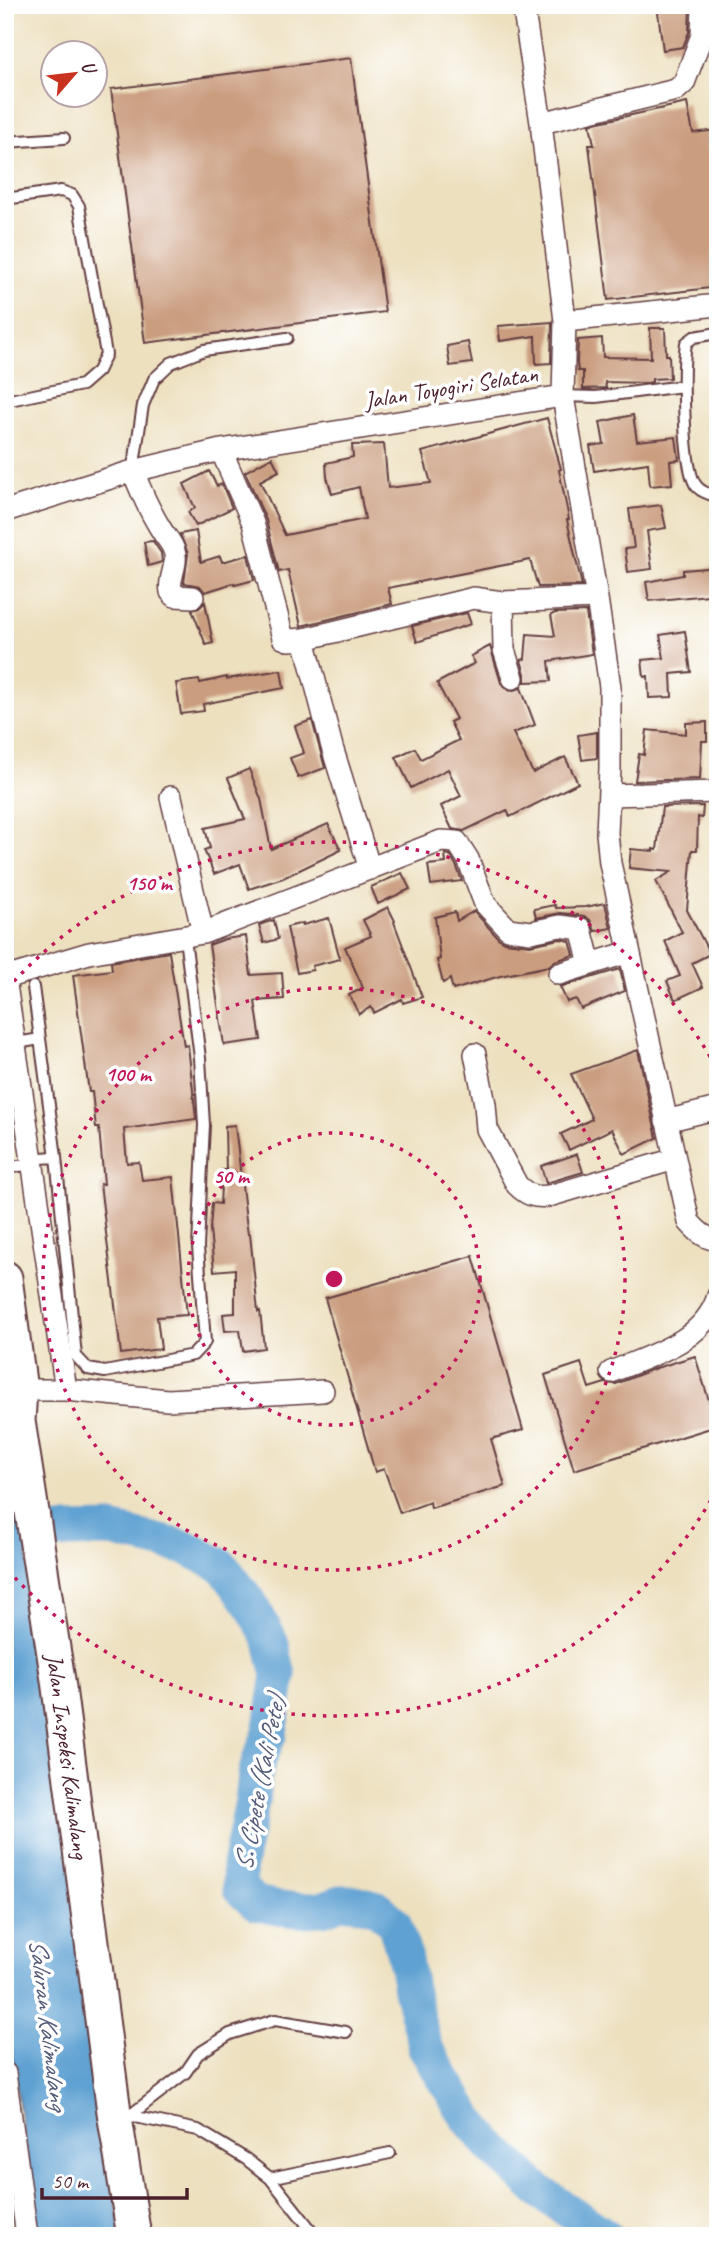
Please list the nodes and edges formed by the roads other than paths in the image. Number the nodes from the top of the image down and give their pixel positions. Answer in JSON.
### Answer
{"nodes":[{"id":1,"x":523,"y":5,"type":"edge"},
{"id":2,"x":541,"y":5,"type":"edge"},
{"id":3,"x":703,"y":5,"type":"edge"},
{"id":4,"x":527,"y":28,"type":"junction"},
{"id":5,"x":541,"y":123,"type":"junction"},
{"id":6,"x":64,"y":138,"type":"dead end"},
{"id":7,"x":5,"y":142,"type":"edge"},
{"id":8,"x":5,"y":199,"type":"edge"},
{"id":9,"x":718,"y":304,"type":"edge"},
{"id":10,"x":565,"y":321,"type":"junction"},
{"id":11,"x":718,"y":333,"type":"edge"},
{"id":12,"x":287,"y":338,"type":"dead end"},
{"id":13,"x":683,"y":386,"type":"junction"},
{"id":14,"x":563,"y":396,"type":"junction"},
{"id":15,"x":5,"y":401,"type":"edge"},
{"id":16,"x":221,"y":450,"type":"junction"},
{"id":17,"x":133,"y":471,"type":"junction"},
{"id":18,"x":718,"y":497,"type":"edge"},
{"id":19,"x":5,"y":510,"type":"edge"},
{"id":20,"x":192,"y":597,"type":"dead end"},
{"id":21,"x":597,"y":598,"type":"junction"},
{"id":22,"x":503,"y":602,"type":"junction"},
{"id":23,"x":304,"y":639,"type":"junction"},
{"id":24,"x":513,"y":678,"type":"dead end"},
{"id":25,"x":718,"y":792,"type":"edge"},
{"id":26,"x":609,"y":795,"type":"junction"},
{"id":27,"x":171,"y":797,"type":"dead end"},
{"id":28,"x":370,"y":869,"type":"junction"},
{"id":29,"x":194,"y":936,"type":"junction"},
{"id":30,"x":629,"y":953,"type":"junction"},
{"id":31,"x":590,"y":964,"type":"junction"},
{"id":32,"x":558,"y":974,"type":"dead end"},
{"id":33,"x":5,"y":978,"type":"edge"},
{"id":34,"x":33,"y":987,"type":"dead end"},
{"id":35,"x":40,"y":1039,"type":"junction"},
{"id":36,"x":10,"y":1044,"type":"edge"},
{"id":37,"x":475,"y":1054,"type":"dead end"},
{"id":38,"x":718,"y":1108,"type":"edge"},
{"id":39,"x":666,"y":1121,"type":"junction"},
{"id":40,"x":56,"y":1157,"type":"junction"},
{"id":41,"x":674,"y":1159,"type":"junction"},
{"id":42,"x":31,"y":1165,"type":"junction"},
{"id":43,"x":5,"y":1167,"type":"edge"},
{"id":44,"x":718,"y":1240,"type":"edge"},
{"id":45,"x":5,"y":1278,"type":"edge"},
{"id":46,"x":718,"y":1296,"type":"edge"},
{"id":47,"x":611,"y":1371,"type":"dead end"},
{"id":48,"x":66,"y":1390,"type":"junction"},
{"id":49,"x":323,"y":1391,"type":"dead end"},
{"id":50,"x":19,"y":1405,"type":"junction"},
{"id":51,"x":346,"y":2032,"type":"dead end"},
{"id":52,"x":5,"y":2073,"type":"edge"},
{"id":53,"x":121,"y":2114,"type":"junction"},
{"id":54,"x":390,"y":2152,"type":"dead end"},
{"id":55,"x":270,"y":2178,"type":"junction"},
{"id":56,"x":27,"y":2236,"type":"edge"},
{"id":57,"x":134,"y":2236,"type":"edge"},
{"id":58,"x":316,"y":2236,"type":"edge"}],
"edges":[{"from":1,"to":4,"type":"street","name":"Jalan Toyogiri Selatan"},
{"from":2,"to":4,"type":"street"},
{"from":3,"to":5,"type":"street"},
{"from":4,"to":5,"type":"street","name":"Jalan Toyogiri Selatan"},
{"from":5,"to":10,"type":"street","name":"Jalan Toyogiri Selatan"},
{"from":6,"to":7,"type":"lane"},
{"from":8,"to":15,"type":"lane"},
{"from":9,"to":10,"type":"street"},
{"from":10,"to":14,"type":"street","name":"Jalan Toyogiri Selatan"},
{"from":11,"to":13,"type":"lane"},
{"from":12,"to":17,"type":"lane"},
{"from":13,"to":14,"type":"lane"},
{"from":13,"to":18,"type":"lane"},
{"from":14,"to":16,"type":"street","name":"Jalan Toyogiri Selatan"},
{"from":14,"to":21,"type":"street"},
{"from":16,"to":17,"type":"street","name":"Jalan Toyogiri Selatan"},
{"from":16,"to":23,"type":"street"},
{"from":17,"to":19,"type":"street","name":"Jalan Toyogiri Selatan"},
{"from":17,"to":20,"type":"street"},
{"from":21,"to":22,"type":"street"},
{"from":21,"to":26,"type":"street"},
{"from":22,"to":23,"type":"street"},
{"from":22,"to":24,"type":"street"},
{"from":23,"to":28,"type":"street"},
{"from":25,"to":26,"type":"street"},
{"from":26,"to":30,"type":"street"},
{"from":27,"to":29,"type":"street"},
{"from":28,"to":29,"type":"street"},
{"from":28,"to":31,"type":"street"},
{"from":29,"to":33,"type":"street"},
{"from":29,"to":40,"type":"lane"},
{"from":30,"to":31,"type":"street"},
{"from":30,"to":39,"type":"street"},
{"from":31,"to":32,"type":"street"},
{"from":33,"to":36,"type":"street"},
{"from":34,"to":35,"type":"lane"},
{"from":35,"to":36,"type":"lane"},
{"from":35,"to":40,"type":"lane"},
{"from":36,"to":42,"type":"street"},
{"from":37,"to":41,"type":"street"},
{"from":38,"to":39,"type":"street"},
{"from":39,"to":41,"type":"street"},
{"from":40,"to":42,"type":"lane"},
{"from":41,"to":44,"type":"street"},
{"from":42,"to":43,"type":"lane"},
{"from":42,"to":48,"type":"street"},
{"from":45,"to":50,"type":"main road","name":"Jalan Inspeksi Kalimalang"},
{"from":46,"to":47,"type":"street"},
{"from":48,"to":49,"type":"street"},
{"from":48,"to":50,"type":"street"},
{"from":50,"to":53,"type":"main road","name":"Jalan Inspeksi Kalimalang"},
{"from":51,"to":53,"type":"lane"},
{"from":52,"to":56,"type":"street"},
{"from":53,"to":55,"type":"lane"},
{"from":53,"to":57,"type":"main road","name":"Jalan Inspeksi Kalimalang"},
{"from":54,"to":55,"type":"lane"},
{"from":55,"to":58,"type":"lane"}]}
